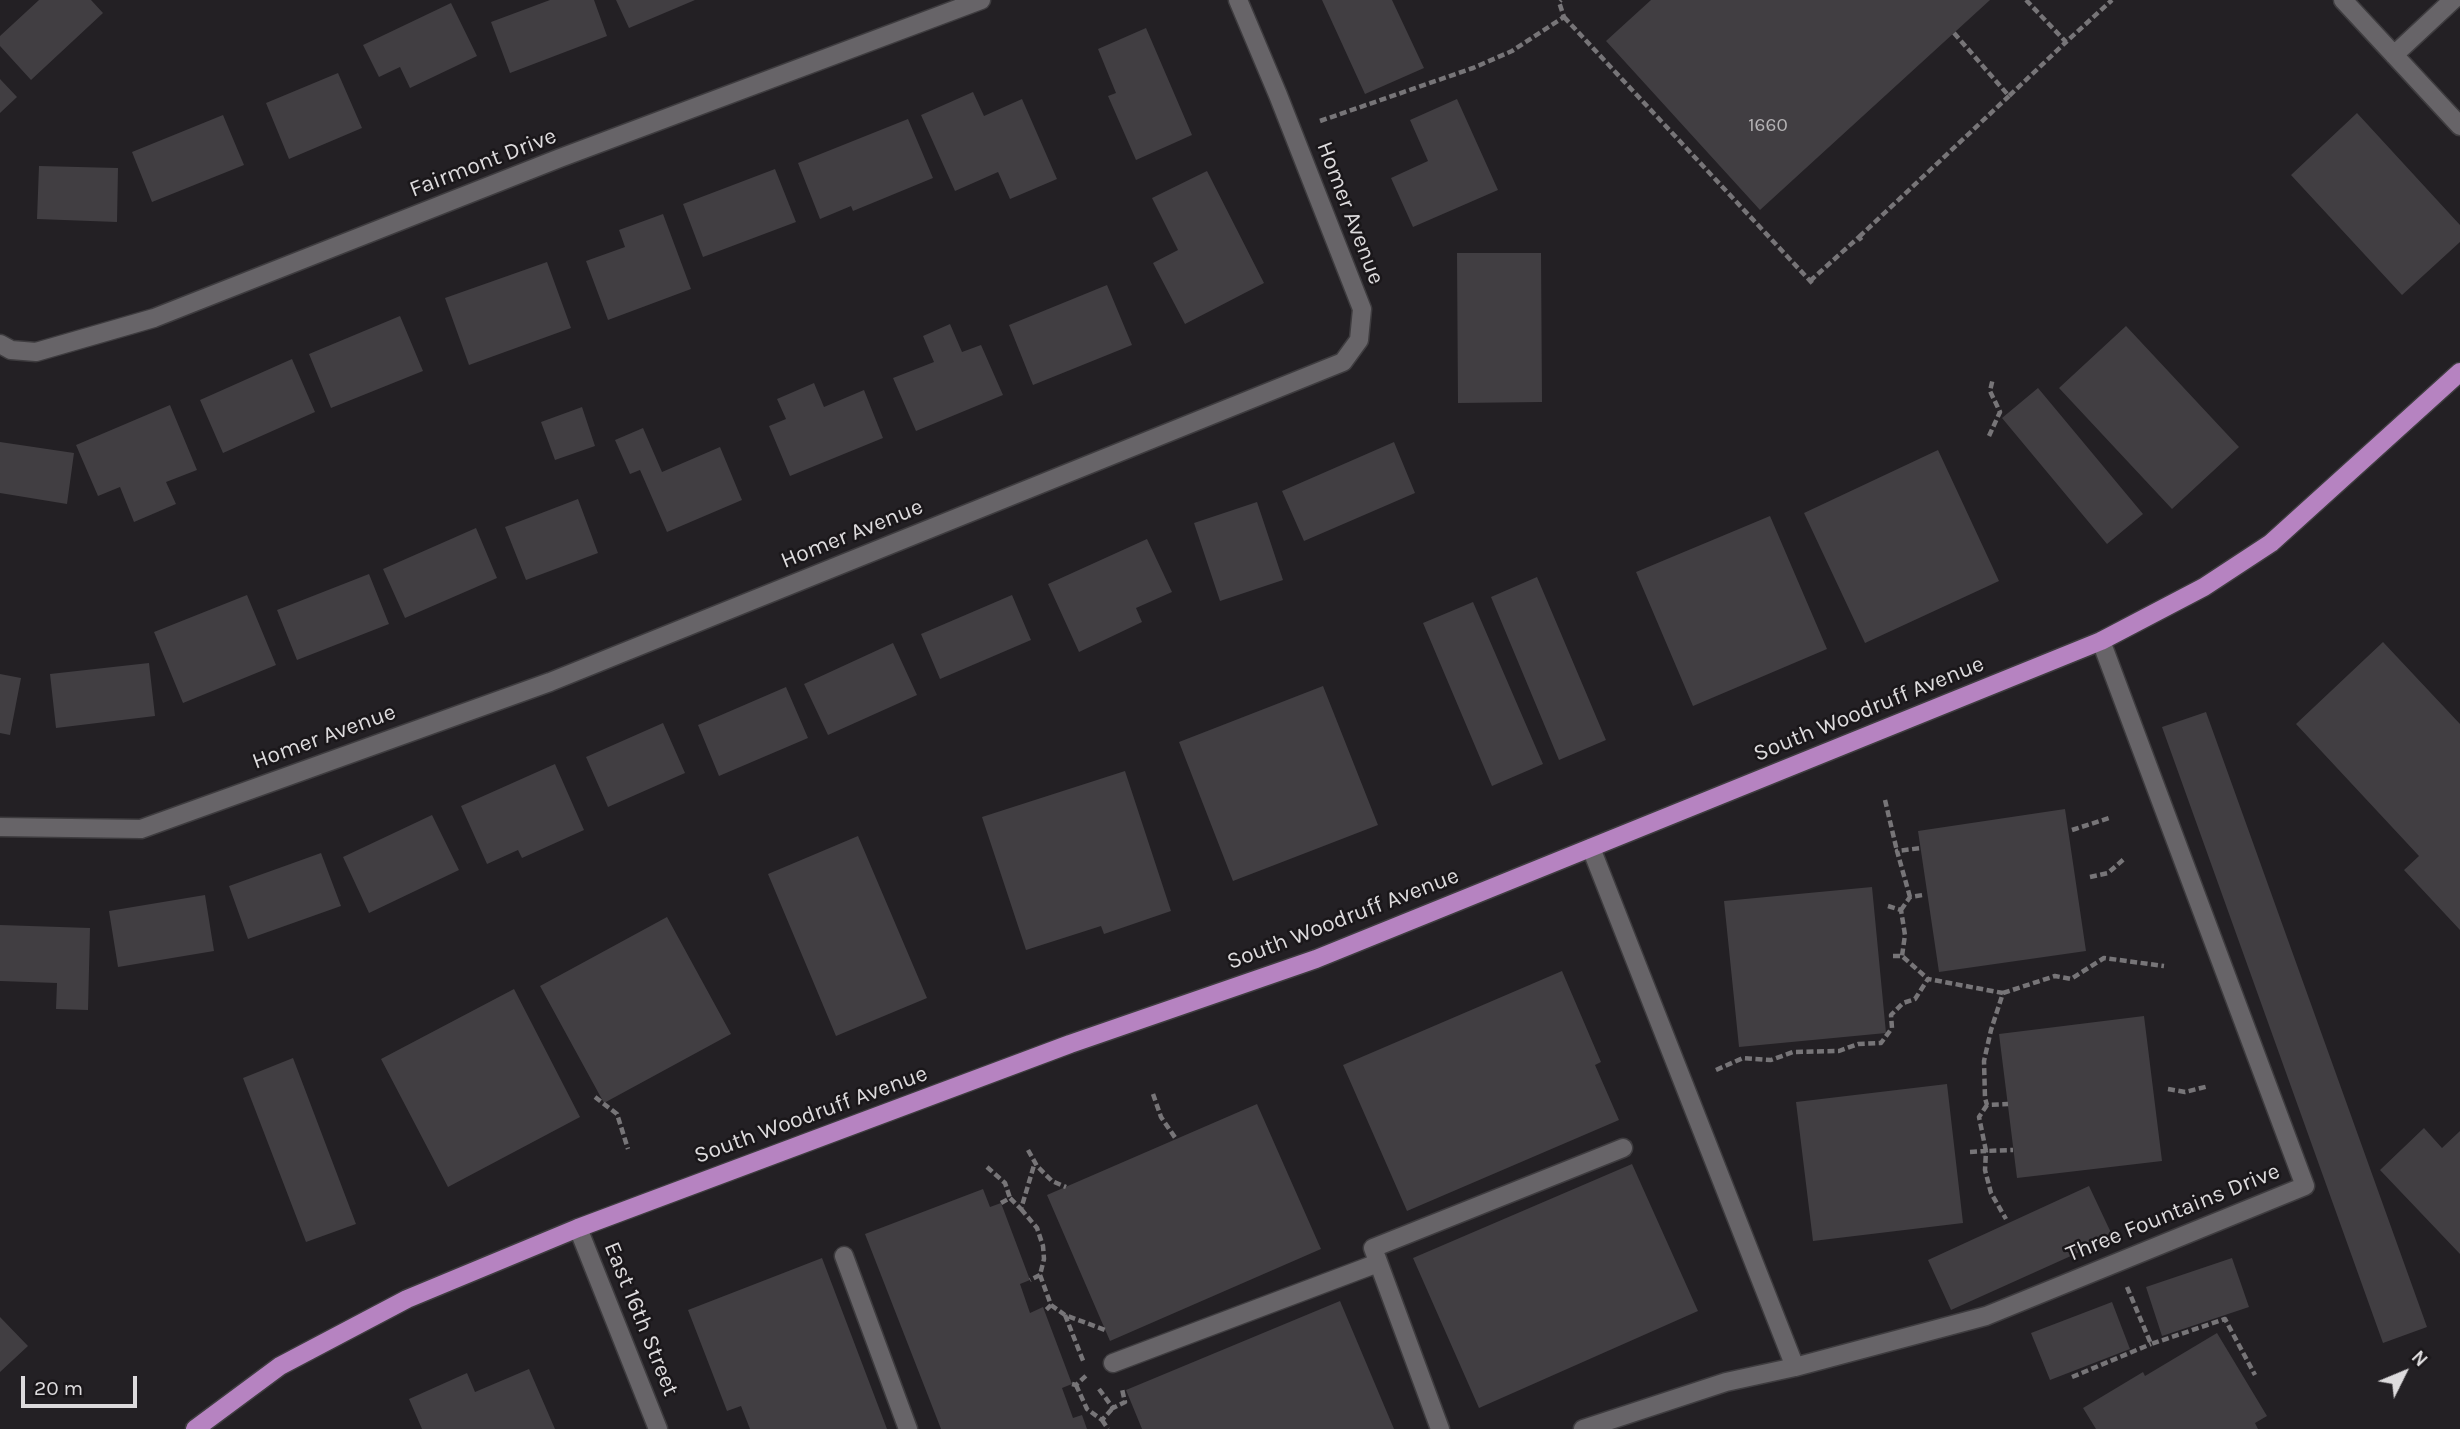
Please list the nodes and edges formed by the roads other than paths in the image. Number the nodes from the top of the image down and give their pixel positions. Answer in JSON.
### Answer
{"nodes":[{"id":1,"x":981,"y":0,"type":"edge"},
{"id":2,"x":1238,"y":0,"type":"edge"},
{"id":3,"x":2343,"y":0,"type":"edge"},
{"id":4,"x":2453,"y":0,"type":"edge"},
{"id":5,"x":2394,"y":55,"type":"junction"},
{"id":6,"x":2460,"y":126,"type":"edge"},
{"id":7,"x":0,"y":344,"type":"edge"},
{"id":8,"x":2460,"y":372,"type":"edge"},
{"id":9,"x":2101,"y":641,"type":"junction"},
{"id":10,"x":0,"y":827,"type":"edge"},
{"id":11,"x":1591,"y":848,"type":"junction"},
{"id":12,"x":1623,"y":1148,"type":"dead end"},
{"id":13,"x":578,"y":1228,"type":"junction"},
{"id":14,"x":844,"y":1256,"type":"dead end"},
{"id":15,"x":1378,"y":1263,"type":"junction"},
{"id":16,"x":1112,"y":1363,"type":"dead end"},
{"id":17,"x":1795,"y":1367,"type":"junction"},
{"id":18,"x":195,"y":1429,"type":"edge"},
{"id":19,"x":658,"y":1429,"type":"edge"},
{"id":20,"x":908,"y":1429,"type":"edge"},
{"id":21,"x":1440,"y":1429,"type":"edge"},
{"id":22,"x":1583,"y":1429,"type":"edge"}],
"edges":[{"from":1,"to":7,"type":"street","name":"Fairmont Drive"},
{"from":2,"to":10,"type":"street","name":"Homer Avenue"},
{"from":3,"to":5,"type":"street"},
{"from":4,"to":5,"type":"street"},
{"from":5,"to":6,"type":"street"},
{"from":8,"to":9,"type":"main road","name":"South Woodruff Avenue"},
{"from":9,"to":11,"type":"main road","name":"South Woodruff Avenue"},
{"from":9,"to":17,"type":"street","name":"Three Fountains Drive"},
{"from":11,"to":13,"type":"main road","name":"South Woodruff Avenue"},
{"from":11,"to":17,"type":"street"},
{"from":12,"to":15,"type":"street"},
{"from":13,"to":18,"type":"main road","name":"South Woodruff Avenue"},
{"from":13,"to":19,"type":"street","name":"East 16th Street"},
{"from":14,"to":20,"type":"street"},
{"from":15,"to":16,"type":"street"},
{"from":15,"to":21,"type":"street"},
{"from":17,"to":22,"type":"street","name":"Three Fountains Drive"}]}
